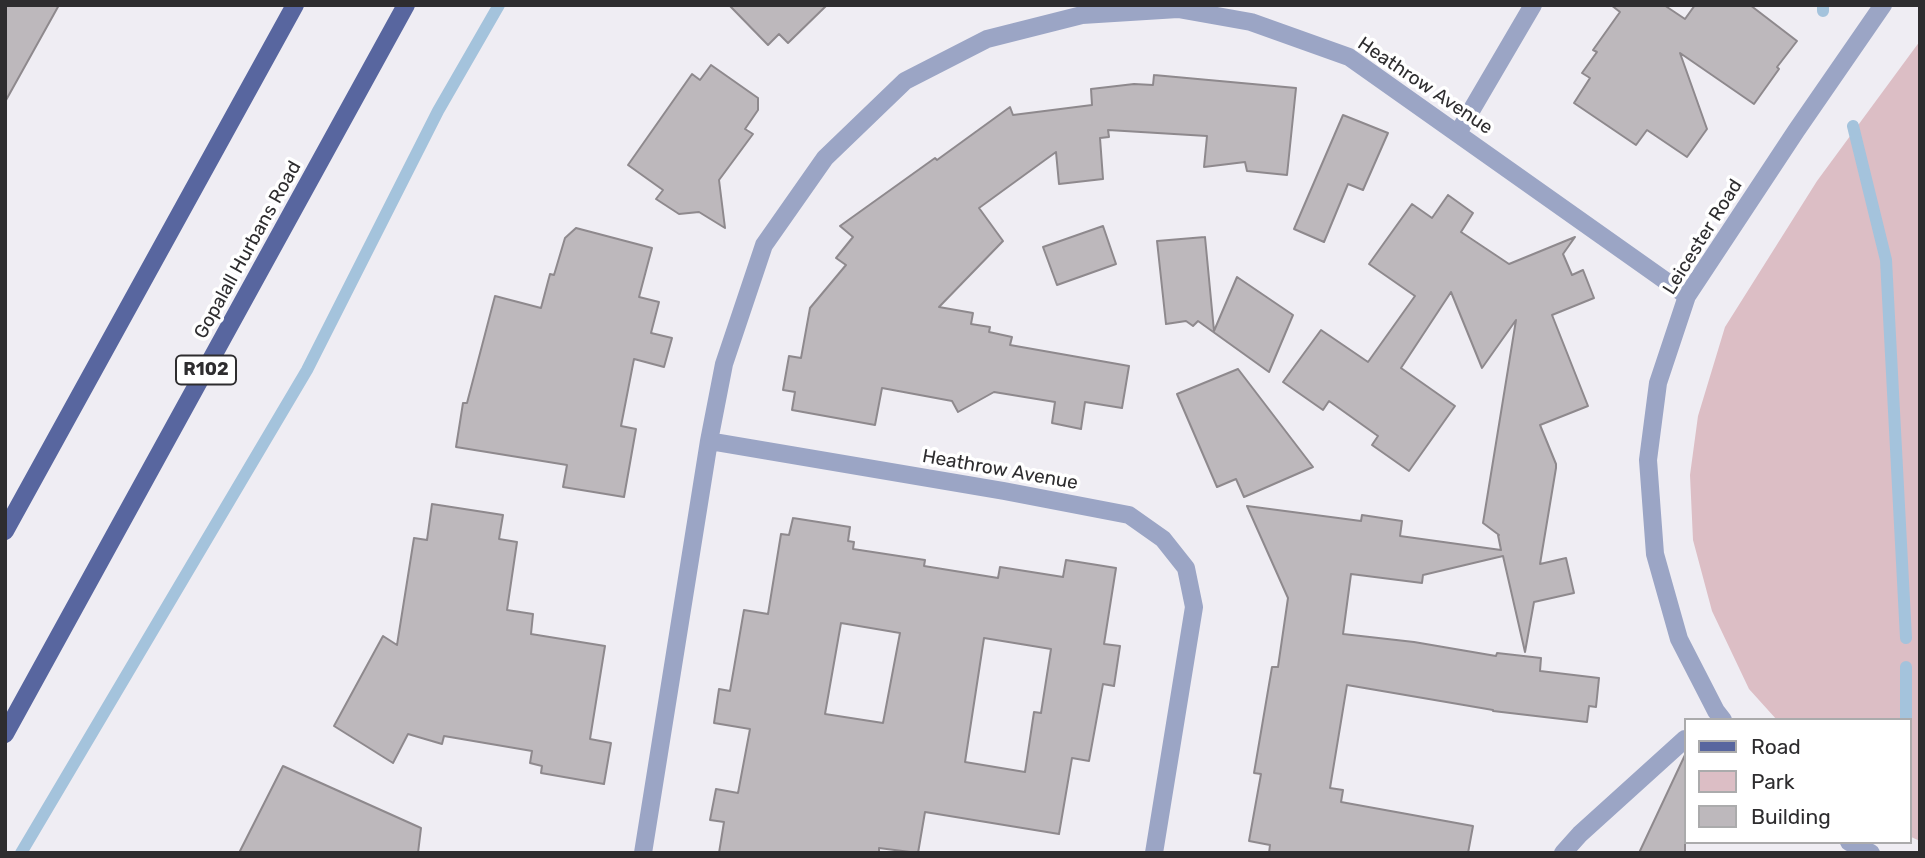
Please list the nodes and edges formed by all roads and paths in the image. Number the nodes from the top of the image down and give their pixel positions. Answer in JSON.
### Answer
{"nodes":[{"id":1,"x":295,"y":5,"type":"edge"},
{"id":2,"x":406,"y":5,"type":"edge"},
{"id":3,"x":1533,"y":5,"type":"edge"},
{"id":4,"x":1883,"y":5,"type":"edge"},
{"id":5,"x":1458,"y":133,"type":"junction"},
{"id":6,"x":1687,"y":296,"type":"junction"},
{"id":7,"x":709,"y":441,"type":"junction"},
{"id":8,"x":5,"y":530,"type":"edge"},
{"id":9,"x":1715,"y":717,"type":"edge"},
{"id":10,"x":5,"y":734,"type":"edge"},
{"id":11,"x":1684,"y":740,"type":"edge"},
{"id":12,"x":1853,"y":844,"type":"edge"},
{"id":13,"x":643,"y":853,"type":"edge"},
{"id":14,"x":1154,"y":853,"type":"edge"},
{"id":15,"x":1563,"y":853,"type":"edge"},
{"id":16,"x":1871,"y":853,"type":"edge"}],
"edges":[{"from":1,"to":8,"type":"main road"},
{"from":2,"to":10,"type":"main road","name":"Gopalall Hurbans Road","number":"R102"},
{"from":3,"to":5,"type":"street"},
{"from":4,"to":6,"type":"street","name":"Leicester Road"},
{"from":5,"to":6,"type":"street","name":"Heathrow Avenue"},
{"from":5,"to":7,"type":"street","name":"Heathrow Avenue"},
{"from":6,"to":9,"type":"street","name":"Leicester Road"},
{"from":7,"to":13,"type":"street","name":"Heathrow Avenue"},
{"from":7,"to":14,"type":"street","name":"Heathrow Avenue"},
{"from":11,"to":15,"type":"street"},
{"from":12,"to":16,"type":"street"}]}
